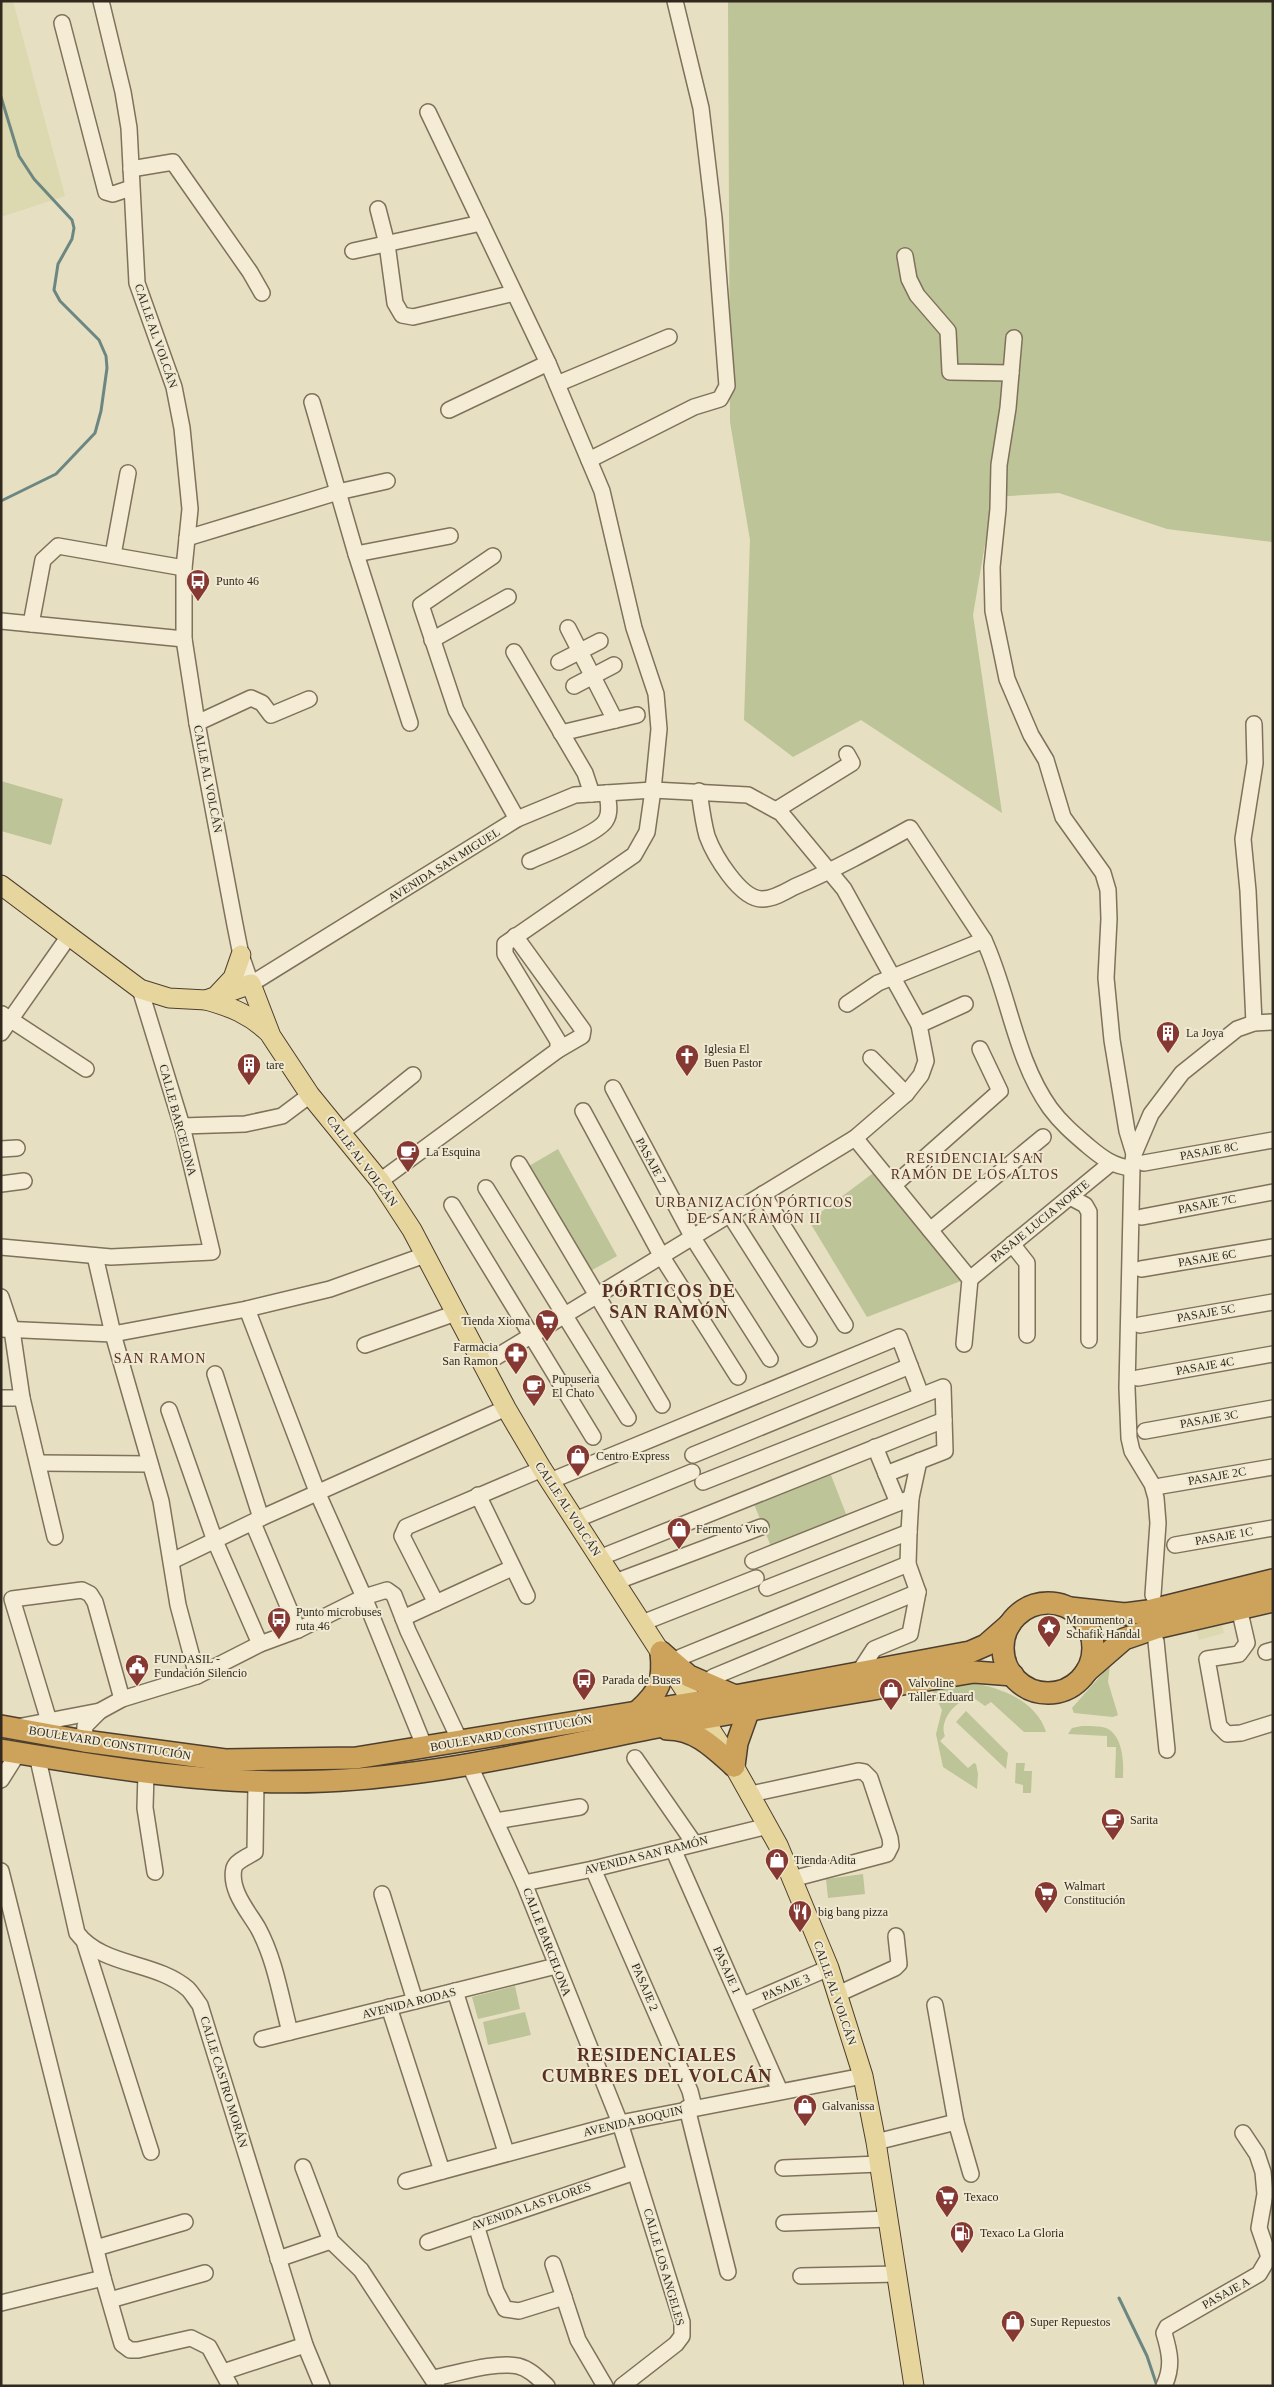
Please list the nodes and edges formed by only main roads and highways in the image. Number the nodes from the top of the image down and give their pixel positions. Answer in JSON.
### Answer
{"nodes":[{"id":1,"x":1,"y":885,"type":"edge"},
{"id":2,"x":241,"y":955,"type":"road end"},
{"id":3,"x":211,"y":998,"type":"junction"},
{"id":4,"x":271,"y":1036,"type":"junction"},
{"id":5,"x":1273,"y":1580,"type":"edge"},
{"id":6,"x":1273,"y":1602,"type":"edge"},
{"id":7,"x":1070,"y":1608,"type":"junction"},
{"id":8,"x":1010,"y":1624,"type":"junction"},
{"id":9,"x":671,"y":1654,"type":"junction"},
{"id":10,"x":1012,"y":1674,"type":"junction"},
{"id":11,"x":1084,"y":1674,"type":"junction"},
{"id":12,"x":742,"y":1704,"type":"junction"},
{"id":13,"x":698,"y":1710,"type":"junction"},
{"id":14,"x":641,"y":1720,"type":"junction"},
{"id":15,"x":6,"y":1727,"type":"edge"},
{"id":16,"x":19,"y":1752,"type":"edge"},
{"id":17,"x":734,"y":1766,"type":"junction"},
{"id":18,"x":911,"y":2385,"type":"edge"}],
"edges":[{"from":1,"to":3,"type":"main road"},
{"from":2,"to":3,"type":"main road"},
{"from":3,"to":4,"type":"main road"},
{"from":3,"to":4,"type":"main road","name":"CALLE AL VOLCÁN"},
{"from":4,"to":9,"type":"main road","name":"CALLE AL VOLCÁN"},
{"from":5,"to":7,"type":"highway"},
{"from":6,"to":11,"type":"highway"},
{"from":7,"to":8,"type":"highway"},
{"from":7,"to":11,"type":"highway"},
{"from":8,"to":10,"type":"highway"},
{"from":8,"to":12,"type":"highway","name":"BOULEVARD CONSTITUCIÓN"},
{"from":9,"to":12,"type":"highway"},
{"from":9,"to":13,"type":"main road","name":"CALLE AL VOLCÁN"},
{"from":9,"to":14,"type":"highway"},
{"from":10,"to":11,"type":"highway"},
{"from":10,"to":12,"type":"highway","name":"BOULEVARD CONSTITUCIÓN"},
{"from":12,"to":13,"type":"highway","name":"BOULEVARD CONSTITUCIÓN"},
{"from":12,"to":17,"type":"highway"},
{"from":13,"to":14,"type":"highway","name":"BOULEVARD CONSTITUCIÓN"},
{"from":13,"to":17,"type":"main road","name":"CALLE AL VOLCÁN"},
{"from":14,"to":15,"type":"highway","name":"BOULEVARD CONSTITUCIÓN"},
{"from":14,"to":16,"type":"highway","name":"BOULEVARD CONSTITUCIÓN"},
{"from":14,"to":17,"type":"highway"},
{"from":17,"to":18,"type":"main road","name":"CALLE AL VOLCÁN"}]}
